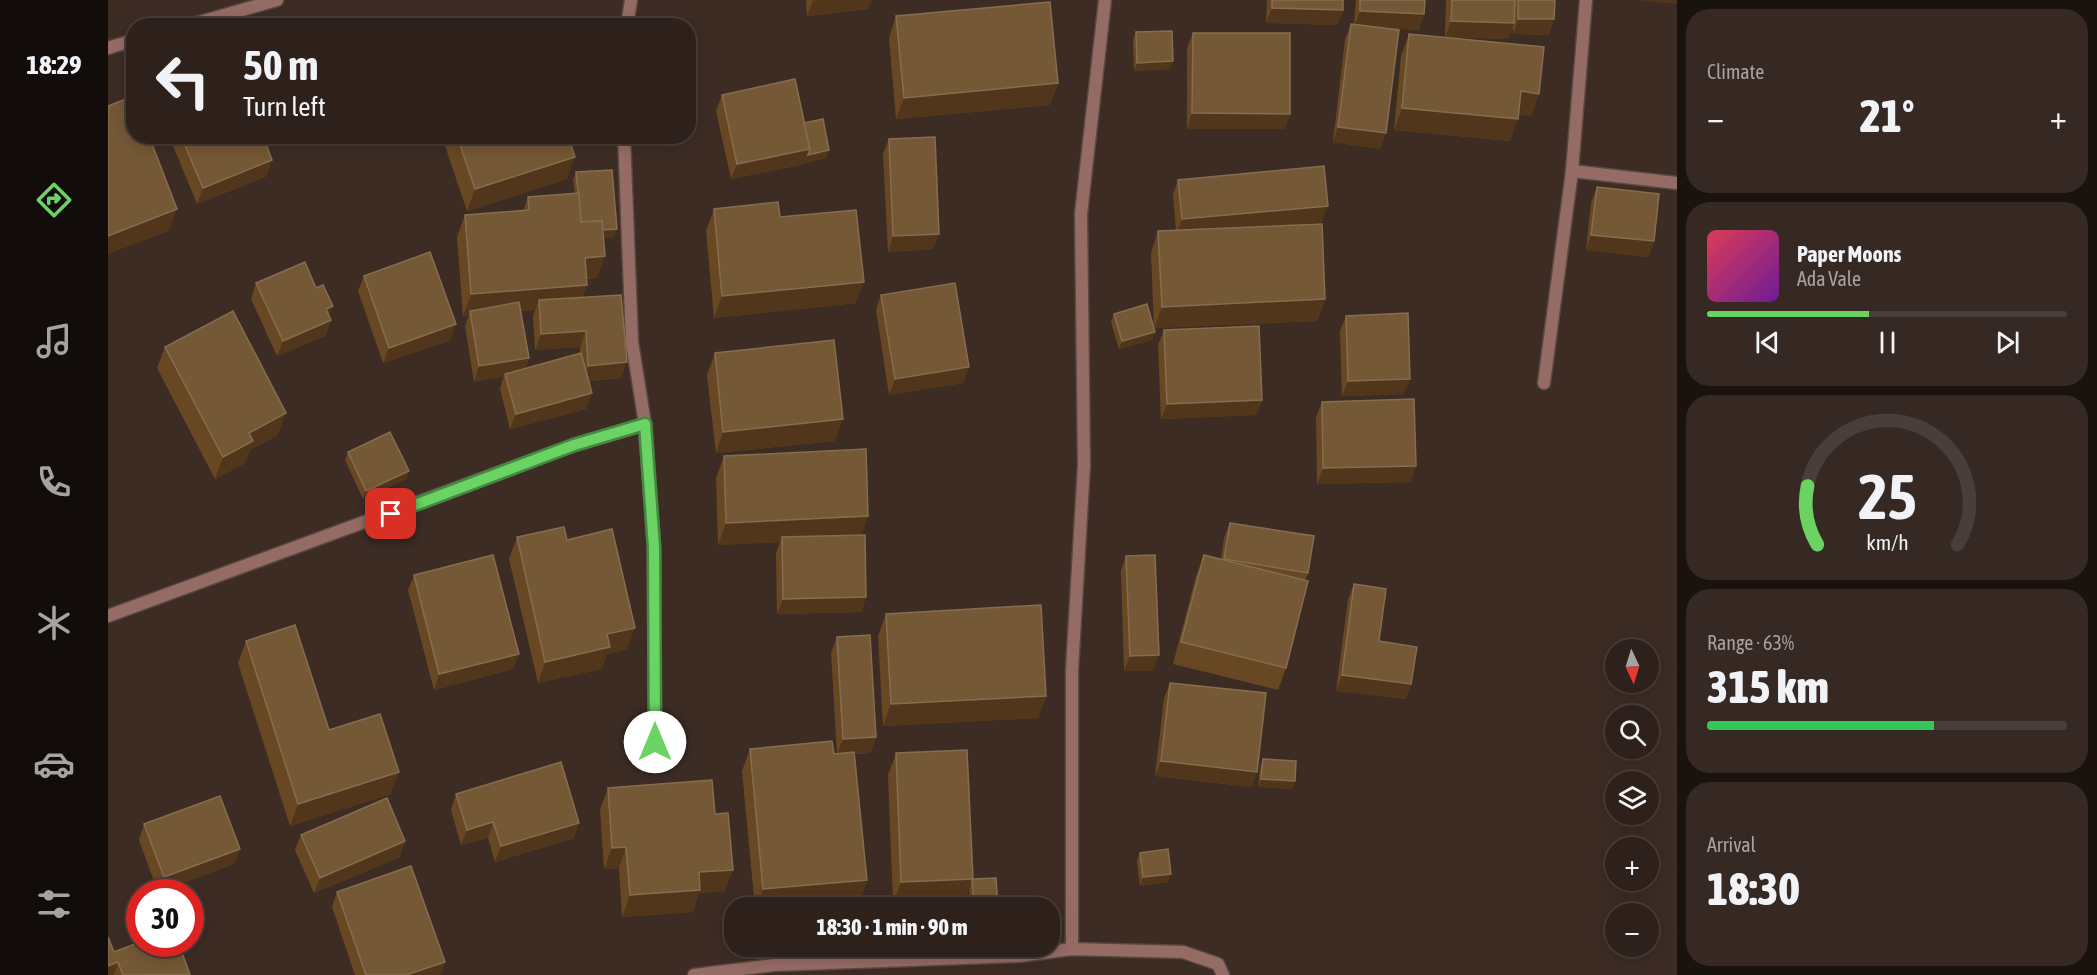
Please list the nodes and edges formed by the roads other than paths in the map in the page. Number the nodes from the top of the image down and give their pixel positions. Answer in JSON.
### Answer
{"nodes":[{"id":1,"x":277,"y":0,"type":"edge"},
{"id":2,"x":631,"y":0,"type":"edge"},
{"id":3,"x":1105,"y":0,"type":"edge"},
{"id":4,"x":1586,"y":0,"type":"edge"},
{"id":5,"x":214,"y":18,"type":"edge"},
{"id":6,"x":628,"y":18,"type":"edge"},
{"id":7,"x":126,"y":42,"type":"edge"},
{"id":8,"x":108,"y":48,"type":"edge"},
{"id":9,"x":624,"y":144,"type":"edge"},
{"id":10,"x":1572,"y":171,"type":"junction"},
{"id":11,"x":1677,"y":183,"type":"edge"},
{"id":12,"x":1544,"y":383,"type":"dead end"},
{"id":13,"x":645,"y":424,"type":"junction"},
{"id":14,"x":108,"y":616,"type":"edge"},
{"id":15,"x":655,"y":742,"type":"dead end"},
{"id":16,"x":1072,"y":949,"type":"junction"},
{"id":17,"x":694,"y":975,"type":"edge"},
{"id":18,"x":1223,"y":975,"type":"edge"}],
"edges":[{"from":1,"to":5,"type":"street"},
{"from":2,"to":6,"type":"street"},
{"from":3,"to":16,"type":"street"},
{"from":4,"to":10,"type":"street"},
{"from":7,"to":8,"type":"street"},
{"from":9,"to":13,"type":"street"},
{"from":10,"to":11,"type":"street"},
{"from":10,"to":12,"type":"street"},
{"from":13,"to":14,"type":"street"},
{"from":13,"to":15,"type":"street"},
{"from":16,"to":17,"type":"street"},
{"from":16,"to":18,"type":"street"}]}
